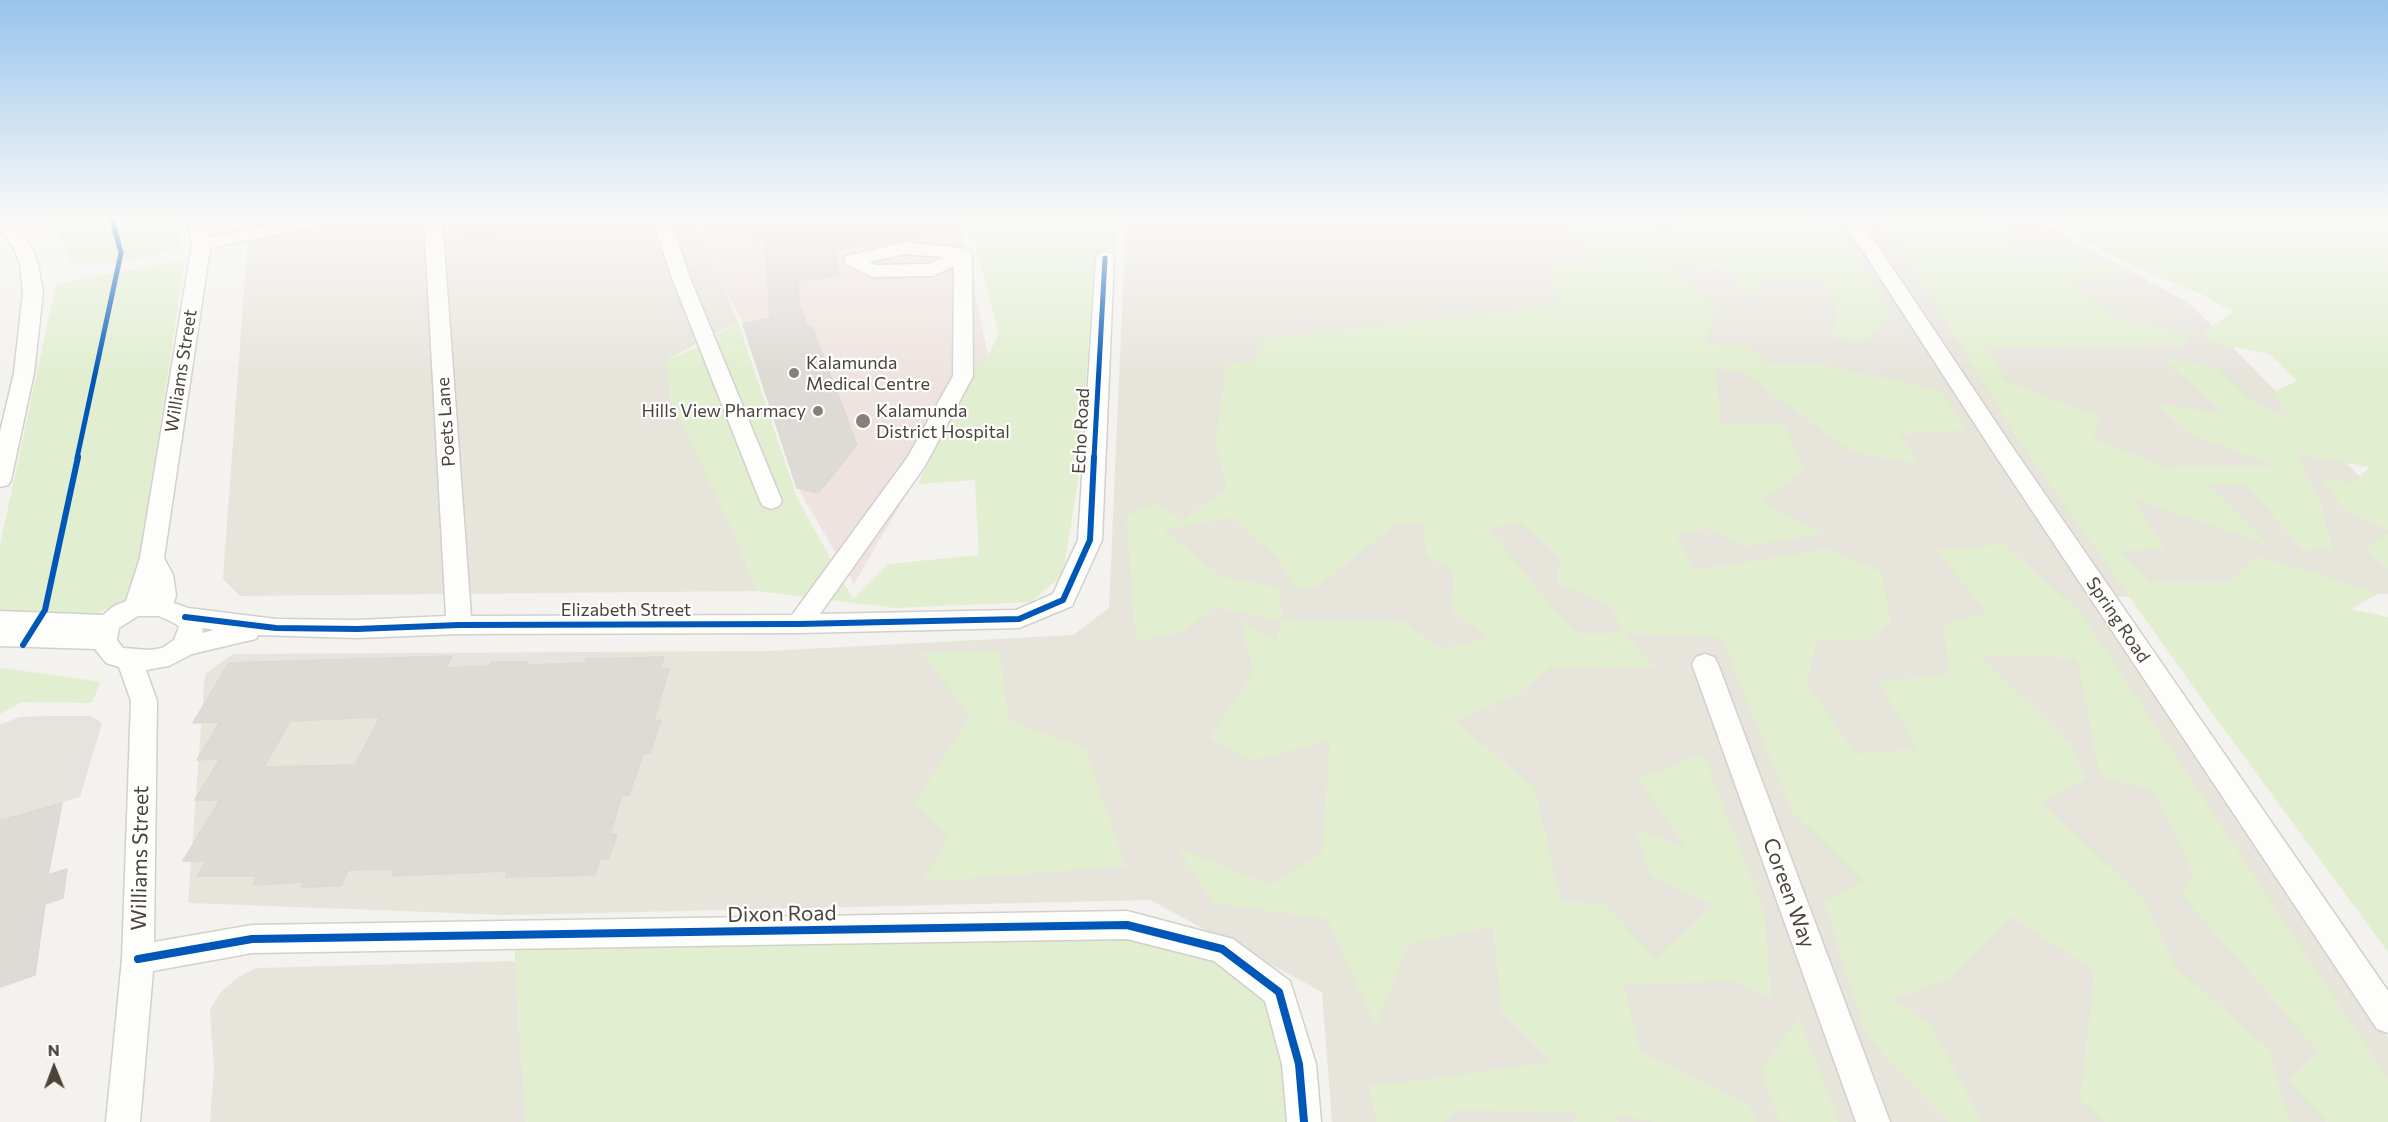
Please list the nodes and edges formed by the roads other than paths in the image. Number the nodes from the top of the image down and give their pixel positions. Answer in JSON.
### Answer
{"nodes":[{"id":1,"x":30,"y":271,"type":"edge"},
{"id":2,"x":197,"y":271,"type":"edge"},
{"id":3,"x":437,"y":271,"type":"edge"},
{"id":4,"x":679,"y":271,"type":"edge"},
{"id":5,"x":963,"y":271,"type":"edge"},
{"id":6,"x":1104,"y":271,"type":"edge"},
{"id":7,"x":1885,"y":271,"type":"edge"},
{"id":8,"x":0,"y":480,"type":"edge"},
{"id":9,"x":771,"y":501,"type":"dead end"},
{"id":10,"x":1063,"y":600,"type":"joint"},
{"id":11,"x":148,"y":607,"type":"junction"},
{"id":12,"x":185,"y":617,"type":"junction"},
{"id":13,"x":0,"y":620,"type":"edge"},
{"id":14,"x":800,"y":624,"type":"junction"},
{"id":15,"x":459,"y":625,"type":"junction"},
{"id":16,"x":276,"y":628,"type":"junction"},
{"id":17,"x":106,"y":632,"type":"junction"},
{"id":18,"x":0,"y":637,"type":"edge"},
{"id":19,"x":177,"y":650,"type":"junction"},
{"id":20,"x":130,"y":660,"type":"junction"},
{"id":21,"x":1705,"y":664,"type":"dead end"},
{"id":22,"x":144,"y":701,"type":"junction"},
{"id":23,"x":138,"y":959,"type":"junction"},
{"id":24,"x":2388,"y":1018,"type":"edge"},
{"id":25,"x":123,"y":1122,"type":"edge"},
{"id":26,"x":1304,"y":1122,"type":"edge"},
{"id":27,"x":1873,"y":1122,"type":"edge"}],
"edges":[{"from":1,"to":8,"type":"street"},
{"from":2,"to":11,"type":"street","name":"Williams Street"},
{"from":3,"to":15,"type":"street","name":"Poets Lane"},
{"from":4,"to":9,"type":"street"},
{"from":5,"to":14,"type":"street"},
{"from":6,"to":10,"type":"street","name":"Echo Road"},
{"from":7,"to":24,"type":"street","name":"Spring Road"},
{"from":10,"to":14,"type":"street","name":"Elizabeth Street"},
{"from":11,"to":12,"type":"street"},
{"from":11,"to":17,"type":"street"},
{"from":12,"to":16,"type":"street","name":"Elizabeth Street"},
{"from":12,"to":19,"type":"street"},
{"from":13,"to":17,"type":"street"},
{"from":14,"to":15,"type":"street","name":"Elizabeth Street"},
{"from":15,"to":16,"type":"street","name":"Elizabeth Street"},
{"from":16,"to":19,"type":"street","name":"Elizabeth Street"},
{"from":17,"to":18,"type":"street"},
{"from":17,"to":20,"type":"street"},
{"from":19,"to":20,"type":"street"},
{"from":19,"to":22,"type":"street","name":"Williams Street"},
{"from":20,"to":22,"type":"street","name":"Williams Street"},
{"from":21,"to":27,"type":"street","name":"Coreen Way"},
{"from":22,"to":23,"type":"street","name":"Williams Street"},
{"from":23,"to":25,"type":"street","name":"Williams Street"},
{"from":23,"to":26,"type":"street","name":"Dixon Road"}]}
